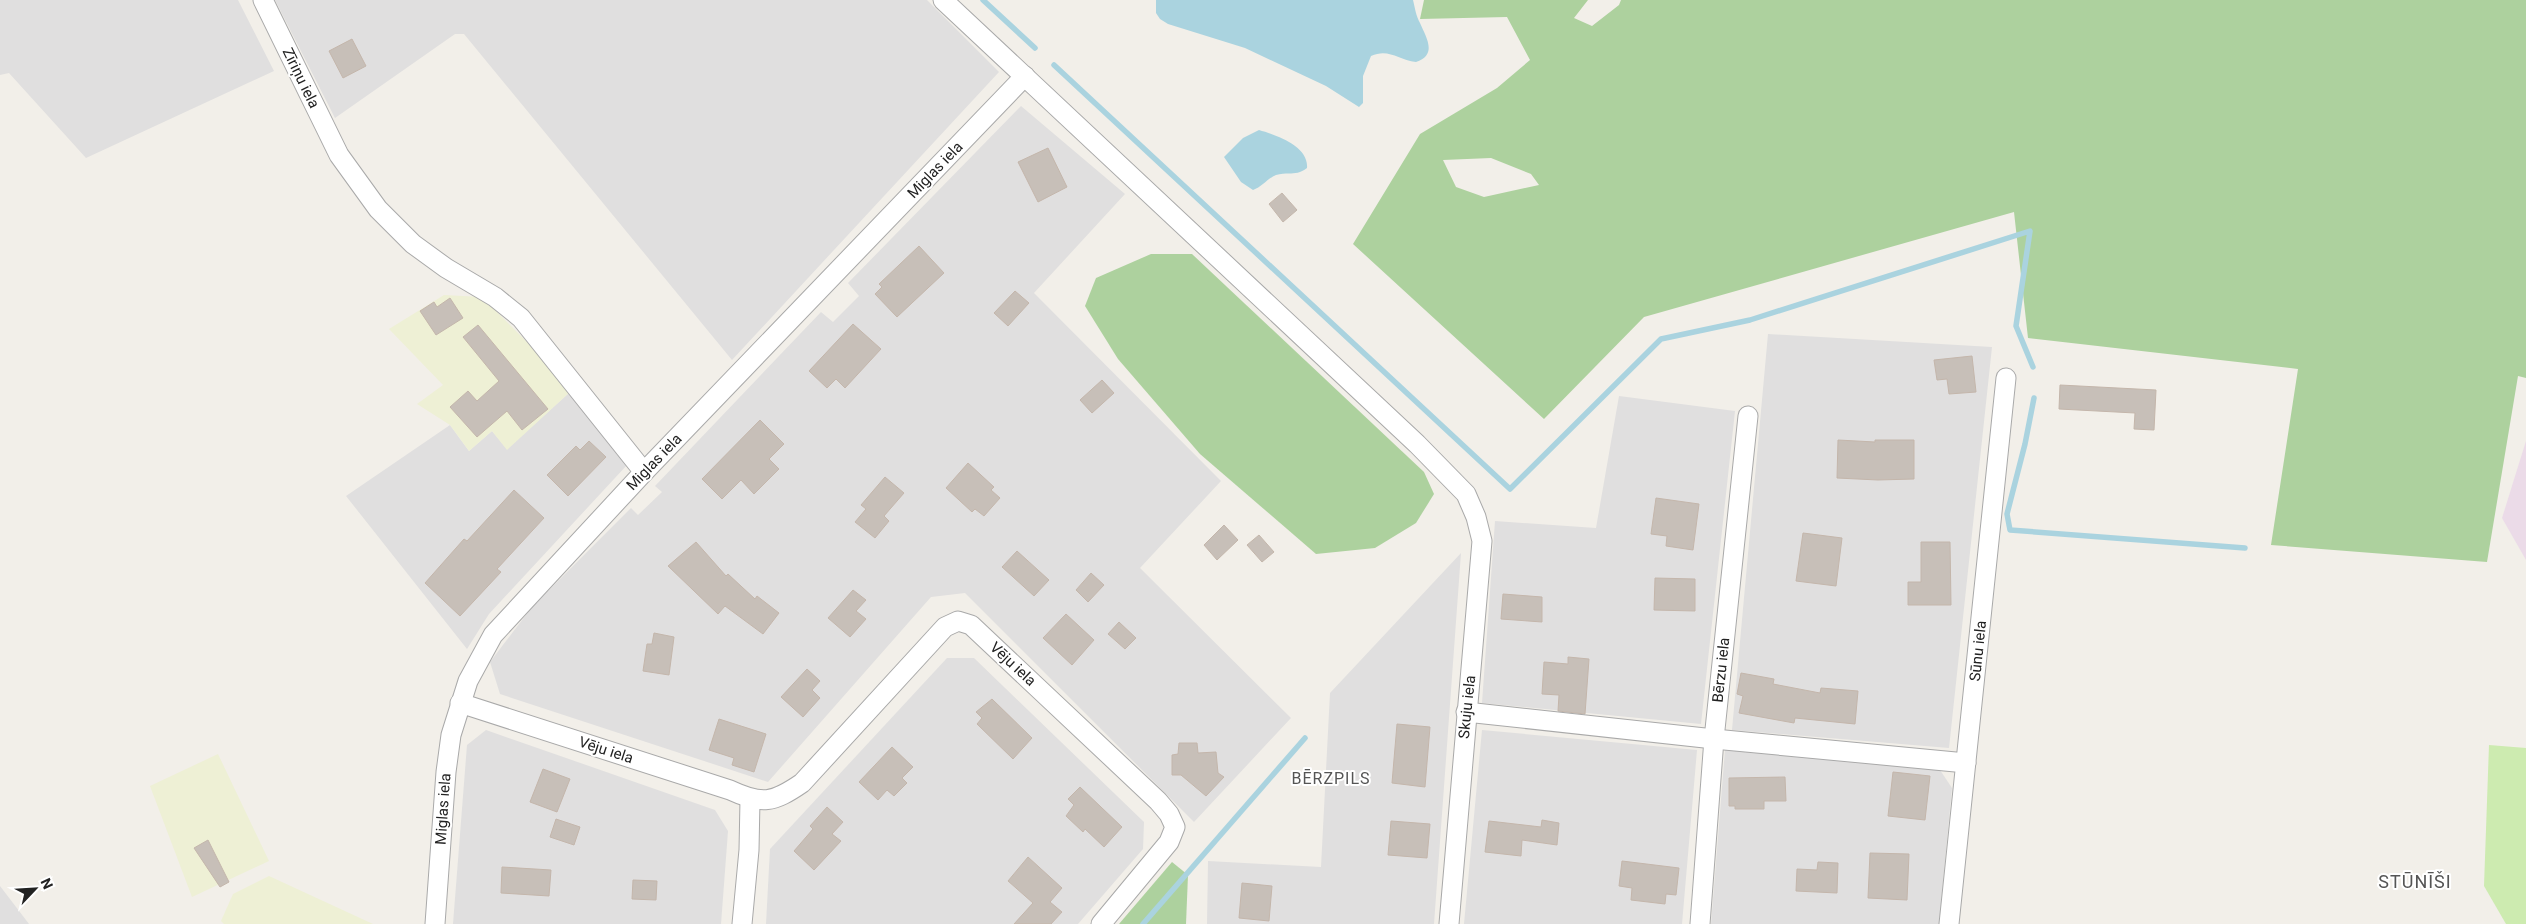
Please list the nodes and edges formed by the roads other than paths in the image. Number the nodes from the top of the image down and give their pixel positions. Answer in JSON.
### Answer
{"nodes":[{"id":1,"x":263,"y":0,"type":"edge"},
{"id":2,"x":943,"y":0,"type":"edge"},
{"id":3,"x":1026,"y":76,"type":"junction"},
{"id":4,"x":2006,"y":378,"type":"dead end"},
{"id":5,"x":1748,"y":416,"type":"dead end"},
{"id":6,"x":644,"y":472,"type":"junction"},
{"id":7,"x":460,"y":703,"type":"junction"},
{"id":8,"x":1466,"y":712,"type":"junction"},
{"id":9,"x":1714,"y":739,"type":"junction"},
{"id":10,"x":1966,"y":763,"type":"junction"},
{"id":11,"x":750,"y":800,"type":"junction"},
{"id":12,"x":435,"y":924,"type":"edge"},
{"id":13,"x":742,"y":924,"type":"edge"},
{"id":14,"x":1101,"y":924,"type":"edge"},
{"id":15,"x":1449,"y":924,"type":"edge"},
{"id":16,"x":1700,"y":924,"type":"edge"},
{"id":17,"x":1949,"y":924,"type":"edge"}],
"edges":[{"from":1,"to":6,"type":"street","name":"Zīriņu iela"},
{"from":2,"to":3,"type":"street"},
{"from":3,"to":6,"type":"street","name":"Miglas iela"},
{"from":3,"to":8,"type":"street","name":"Skuju iela"},
{"from":4,"to":10,"type":"street","name":"Sūnu iela"},
{"from":5,"to":9,"type":"street","name":"Bērzu iela"},
{"from":6,"to":7,"type":"street","name":"Miglas iela"},
{"from":7,"to":11,"type":"street","name":"Vēju iela"},
{"from":7,"to":12,"type":"street","name":"Miglas iela"},
{"from":8,"to":9,"type":"street"},
{"from":8,"to":15,"type":"street","name":"Skuju iela"},
{"from":9,"to":10,"type":"street"},
{"from":9,"to":16,"type":"street","name":"Bērzu iela"},
{"from":10,"to":17,"type":"street","name":"Sūnu iela"},
{"from":11,"to":13,"type":"street"},
{"from":11,"to":14,"type":"street","name":"Vēju iela"}]}
